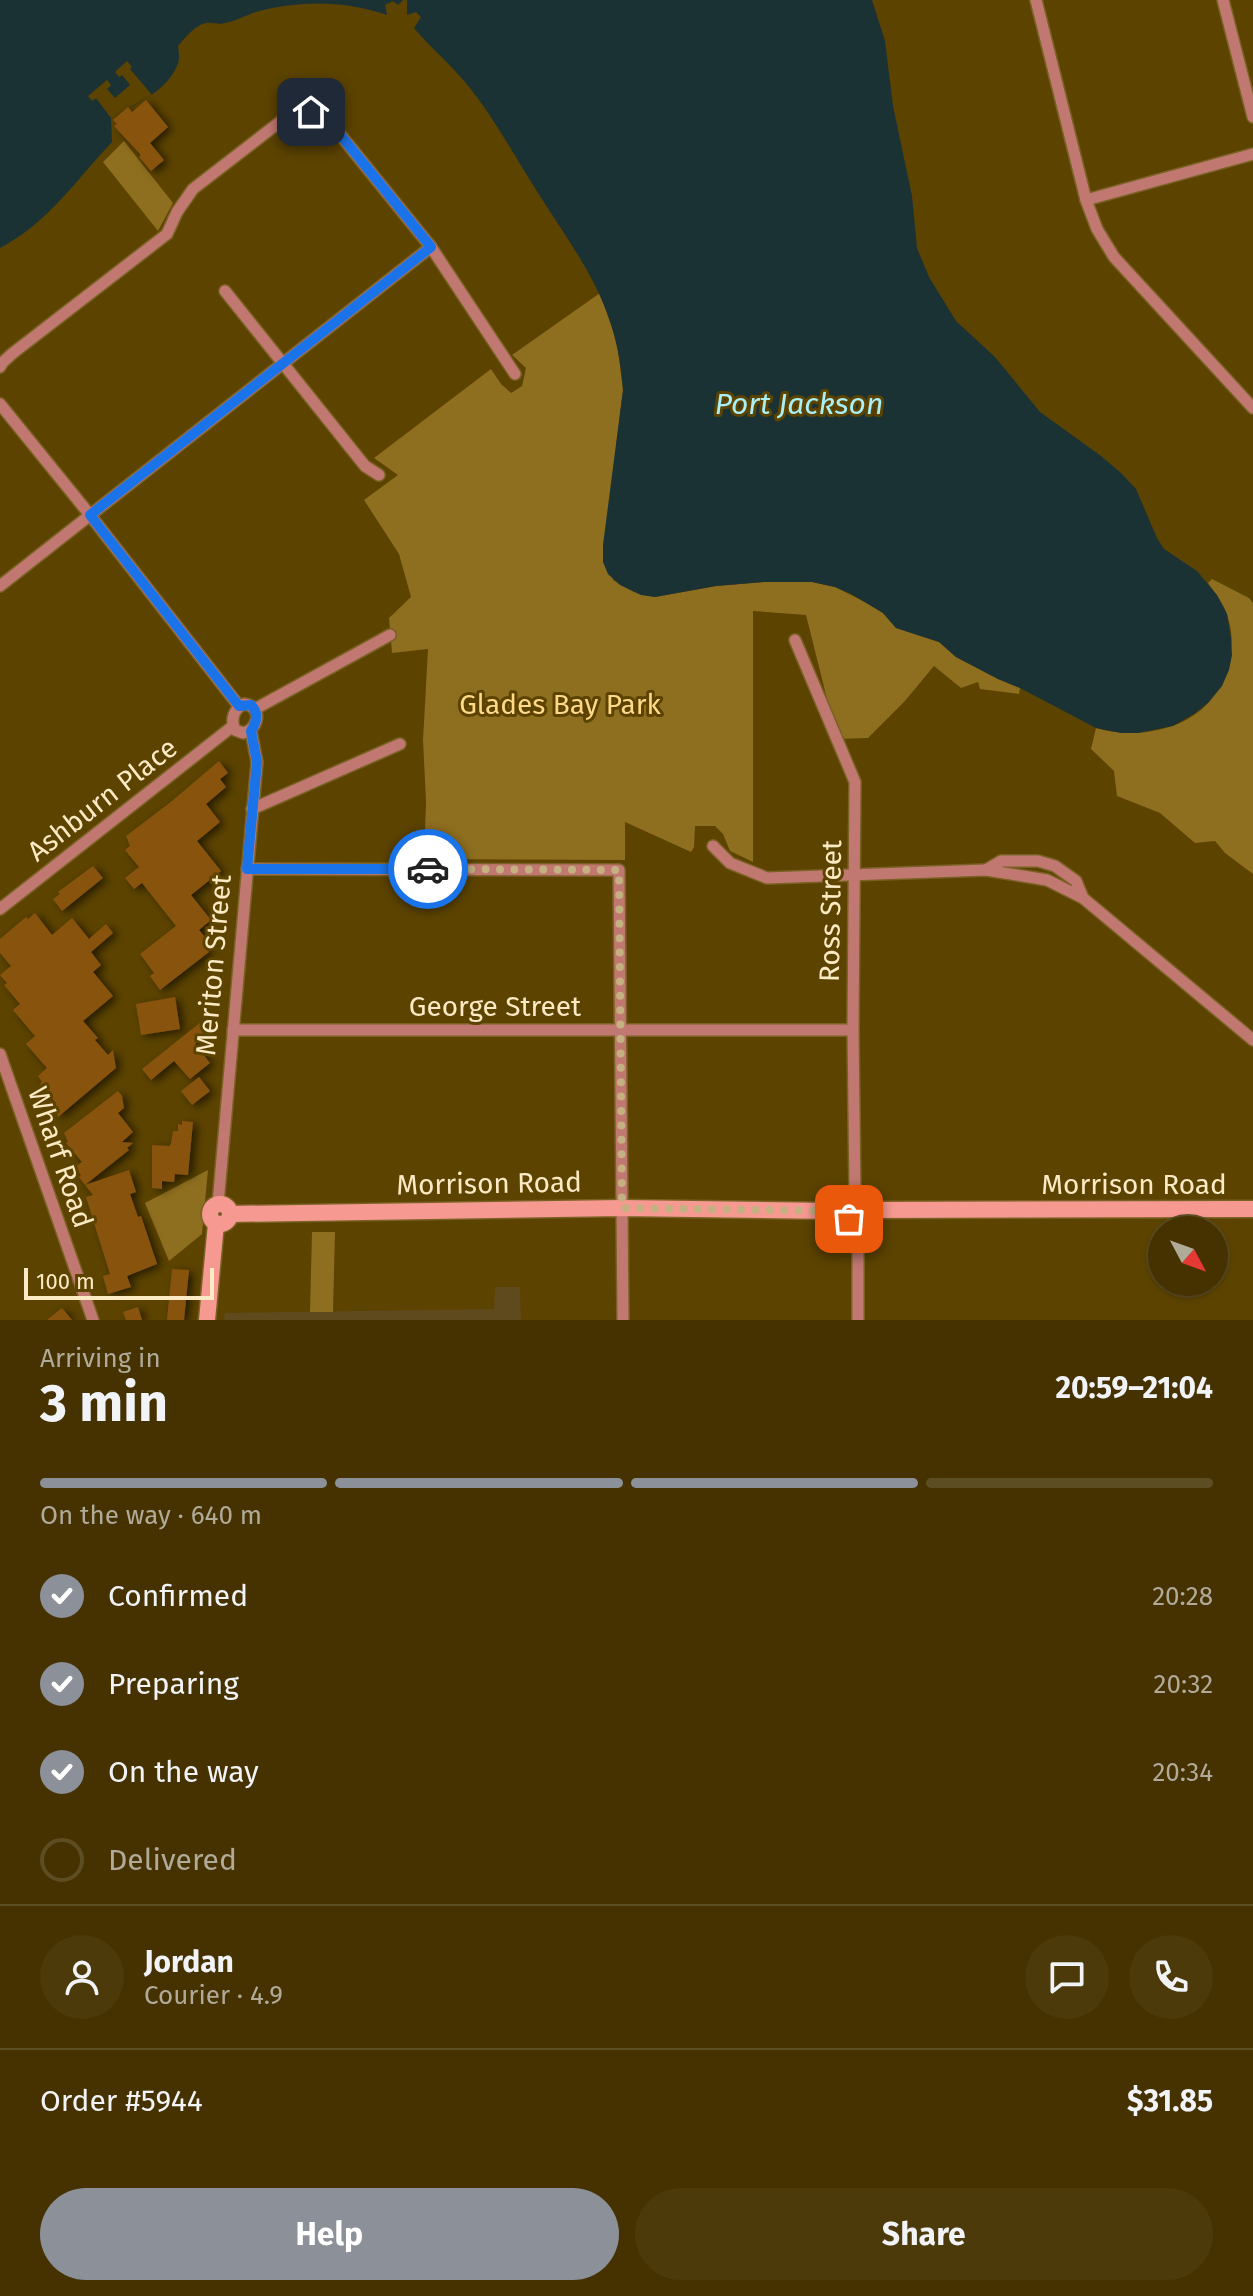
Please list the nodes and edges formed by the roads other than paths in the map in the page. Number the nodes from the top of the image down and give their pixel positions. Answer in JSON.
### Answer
{"nodes":[{"id":1,"x":1036,"y":0,"type":"edge"},
{"id":2,"x":1223,"y":0,"type":"edge"},
{"id":3,"x":1253,"y":117,"type":"edge"},
{"id":4,"x":1253,"y":154,"type":"edge"},
{"id":5,"x":1086,"y":200,"type":"junction"},
{"id":6,"x":431,"y":247,"type":"junction"},
{"id":7,"x":225,"y":291,"type":"dead end"},
{"id":8,"x":283,"y":363,"type":"junction"},
{"id":9,"x":0,"y":367,"type":"edge"},
{"id":10,"x":515,"y":374,"type":"dead end"},
{"id":11,"x":0,"y":404,"type":"edge"},
{"id":12,"x":1253,"y":408,"type":"edge"},
{"id":13,"x":379,"y":475,"type":"dead end"},
{"id":14,"x":90,"y":515,"type":"junction"},
{"id":15,"x":0,"y":586,"type":"edge"},
{"id":16,"x":390,"y":635,"type":"dead end"},
{"id":17,"x":795,"y":640,"type":"dead end"},
{"id":18,"x":239,"y":706,"type":"junction"},
{"id":19,"x":255,"y":709,"type":"junction"},
{"id":20,"x":233,"y":726,"type":"junction"},
{"id":21,"x":251,"y":731,"type":"junction"},
{"id":22,"x":400,"y":744,"type":"dead end"},
{"id":23,"x":252,"y":809,"type":"junction"},
{"id":24,"x":713,"y":846,"type":"dead end"},
{"id":25,"x":247,"y":869,"type":"junction"},
{"id":26,"x":986,"y":870,"type":"junction"},
{"id":27,"x":855,"y":875,"type":"junction"},
{"id":28,"x":1083,"y":898,"type":"junction"},
{"id":29,"x":0,"y":909,"type":"edge"},
{"id":30,"x":621,"y":1029,"type":"junction"},
{"id":31,"x":233,"y":1030,"type":"junction"},
{"id":32,"x":853,"y":1030,"type":"junction"},
{"id":33,"x":1253,"y":1040,"type":"edge"},
{"id":34,"x":0,"y":1054,"type":"edge"},
{"id":35,"x":855,"y":1195,"type":"junction"},
{"id":36,"x":622,"y":1208,"type":"junction"},
{"id":37,"x":843,"y":1208,"type":"junction"},
{"id":38,"x":1253,"y":1209,"type":"edge"},
{"id":39,"x":871,"y":1210,"type":"junction"},
{"id":40,"x":222,"y":1214,"type":"junction"},
{"id":41,"x":858,"y":1223,"type":"junction"},
{"id":42,"x":93,"y":1320,"type":"edge"},
{"id":43,"x":207,"y":1320,"type":"edge"},
{"id":44,"x":623,"y":1320,"type":"edge"},
{"id":45,"x":858,"y":1320,"type":"edge"}],
"edges":[{"from":1,"to":5,"type":"street"},
{"from":2,"to":3,"type":"street"},
{"from":4,"to":5,"type":"street"},
{"from":5,"to":12,"type":"street"},
{"from":6,"to":8,"type":"street"},
{"from":6,"to":9,"type":"street"},
{"from":6,"to":10,"type":"street"},
{"from":7,"to":8,"type":"street"},
{"from":8,"to":13,"type":"street"},
{"from":8,"to":14,"type":"street"},
{"from":11,"to":14,"type":"street"},
{"from":14,"to":15,"type":"street"},
{"from":14,"to":18,"type":"street"},
{"from":16,"to":19,"type":"street"},
{"from":17,"to":27,"type":"street","name":"Ross Street"},
{"from":18,"to":19,"type":"street"},
{"from":18,"to":20,"type":"street"},
{"from":19,"to":21,"type":"street"},
{"from":20,"to":21,"type":"street"},
{"from":20,"to":29,"type":"street","name":"Ashburn Place"},
{"from":21,"to":23,"type":"street","name":"Meriton Street"},
{"from":22,"to":23,"type":"street"},
{"from":23,"to":25,"type":"street","name":"Meriton Street"},
{"from":24,"to":27,"type":"street"},
{"from":25,"to":30,"type":"street"},
{"from":25,"to":31,"type":"street","name":"Meriton Street"},
{"from":26,"to":27,"type":"street"},
{"from":26,"to":28,"type":"street"},
{"from":26,"to":28,"type":"street"},
{"from":27,"to":32,"type":"street","name":"Ross Street"},
{"from":28,"to":33,"type":"street"},
{"from":30,"to":31,"type":"street","name":"George Street"},
{"from":30,"to":32,"type":"street","name":"George Street"},
{"from":30,"to":36,"type":"street"},
{"from":31,"to":40,"type":"street","name":"Meriton Street"},
{"from":32,"to":35,"type":"street","name":"Ross Street"},
{"from":34,"to":42,"type":"street","name":"Wharf Road"},
{"from":35,"to":37,"type":"street"},
{"from":35,"to":39,"type":"street"},
{"from":36,"to":37,"type":"street","name":"Morrison Road"},
{"from":36,"to":40,"type":"street","name":"Morrison Road"},
{"from":36,"to":44,"type":"street"},
{"from":37,"to":41,"type":"street"},
{"from":38,"to":39,"type":"street","name":"Morrison Road"},
{"from":39,"to":41,"type":"street"},
{"from":40,"to":43,"type":"street","name":"Meriton Street"},
{"from":41,"to":45,"type":"street"}]}
